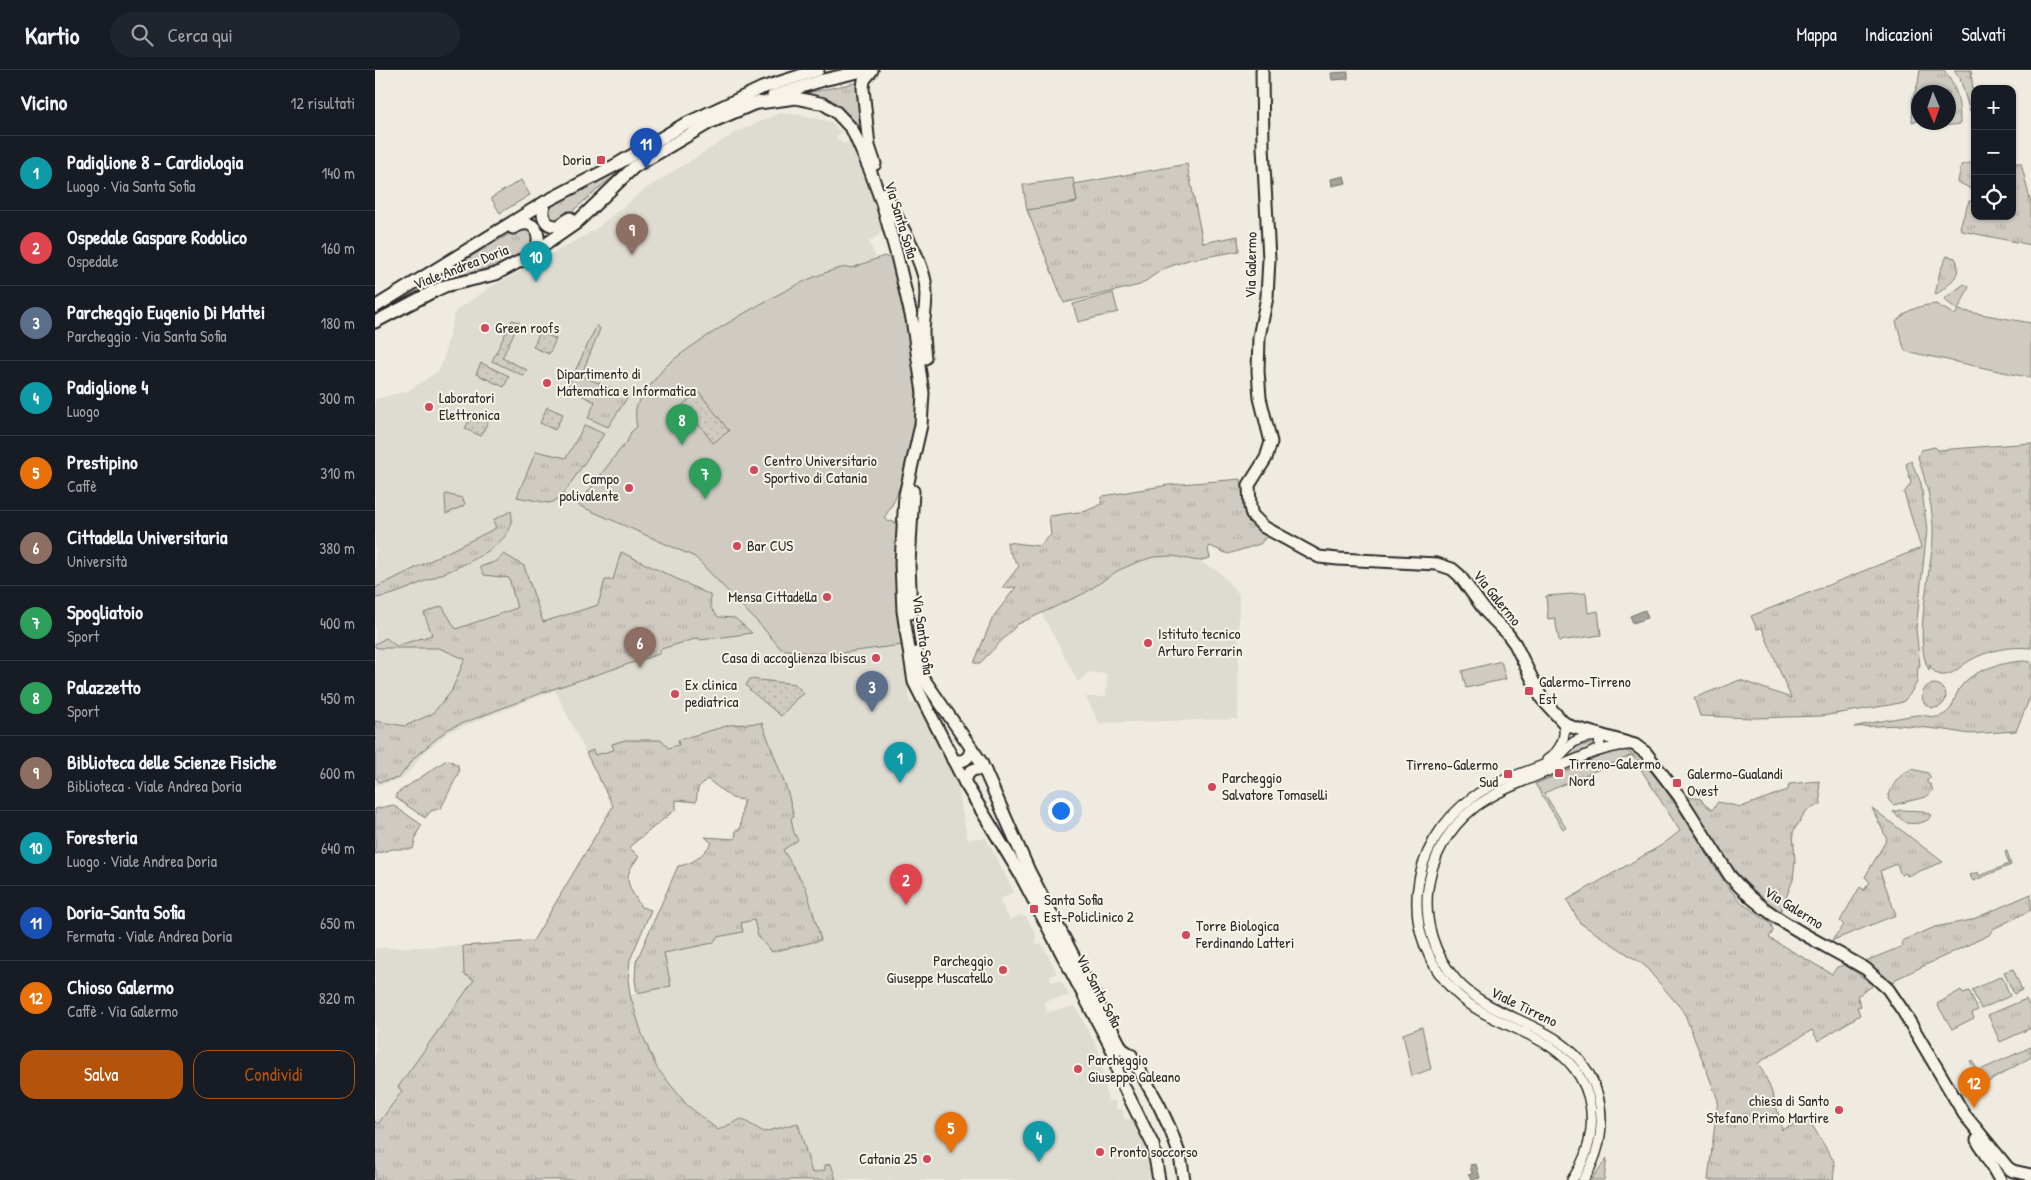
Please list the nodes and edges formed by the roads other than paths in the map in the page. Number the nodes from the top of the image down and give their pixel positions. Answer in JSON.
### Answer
{"nodes":[{"id":1,"x":818,"y":70,"type":"edge"},
{"id":2,"x":867,"y":70,"type":"edge"},
{"id":3,"x":872,"y":70,"type":"edge"},
{"id":4,"x":1262,"y":70,"type":"edge"},
{"id":5,"x":751,"y":104,"type":"junction"},
{"id":6,"x":634,"y":167,"type":"junction"},
{"id":7,"x":545,"y":202,"type":"junction"},
{"id":8,"x":489,"y":238,"type":"junction"},
{"id":9,"x":536,"y":251,"type":"junction"},
{"id":10,"x":375,"y":307,"type":"edge"},
{"id":11,"x":375,"y":322,"type":"edge"},
{"id":12,"x":1563,"y":722,"type":"junction"},
{"id":13,"x":1599,"y":736,"type":"junction"},
{"id":14,"x":1635,"y":745,"type":"junction"},
{"id":15,"x":971,"y":748,"type":"junction"},
{"id":16,"x":1589,"y":754,"type":"junction"},
{"id":17,"x":953,"y":760,"type":"junction"},
{"id":18,"x":1541,"y":765,"type":"junction"},
{"id":19,"x":985,"y":771,"type":"junction"},
{"id":20,"x":965,"y":782,"type":"junction"},
{"id":21,"x":1126,"y":1053,"type":"junction"},
{"id":22,"x":1115,"y":1059,"type":"junction"},
{"id":23,"x":1964,"y":1114,"type":"junction"},
{"id":24,"x":2025,"y":1174,"type":"edge"},
{"id":25,"x":1159,"y":1180,"type":"edge"},
{"id":26,"x":1184,"y":1180,"type":"edge"},
{"id":27,"x":1572,"y":1180,"type":"edge"},
{"id":28,"x":1583,"y":1180,"type":"edge"},
{"id":29,"x":2000,"y":1180,"type":"edge"},
{"id":30,"x":2008,"y":1180,"type":"edge"}],
"edges":[{"from":1,"to":7,"type":"main road","name":"Viale Andrea Doria"},
{"from":2,"to":5,"type":"main road","name":"Viale Andrea Doria"},
{"from":3,"to":15,"type":"main road","name":"Via Santa Sofia"},
{"from":4,"to":12,"type":"main road","name":"Via Galermo"},
{"from":5,"to":6,"type":"main road","name":"Viale Andrea Doria"},
{"from":5,"to":17,"type":"main road","name":"Via Santa Sofia"},
{"from":6,"to":7,"type":"main road"},
{"from":6,"to":9,"type":"main road","name":"Viale Andrea Doria"},
{"from":7,"to":8,"type":"main road","name":"Viale Andrea Doria"},
{"from":8,"to":9,"type":"main road"},
{"from":8,"to":10,"type":"main road","name":"Viale Andrea Doria"},
{"from":9,"to":11,"type":"main road","name":"Viale Andrea Doria"},
{"from":12,"to":13,"type":"main road","name":"Via Galermo"},
{"from":12,"to":18,"type":"street"},
{"from":13,"to":14,"type":"main road","name":"Via Galermo"},
{"from":13,"to":16,"type":"street"},
{"from":13,"to":18,"type":"street","name":"Viale Tirreno"},
{"from":14,"to":16,"type":"street","name":"Viale Tirreno"},
{"from":14,"to":23,"type":"main road","name":"Via Galermo"},
{"from":15,"to":17,"type":"main road"},
{"from":15,"to":19,"type":"main road","name":"Via Santa Sofia"},
{"from":16,"to":28,"type":"street","name":"Viale Tirreno"},
{"from":17,"to":20,"type":"main road","name":"Via Santa Sofia"},
{"from":18,"to":27,"type":"street","name":"Viale Tirreno"},
{"from":19,"to":20,"type":"main road"},
{"from":19,"to":21,"type":"main road","name":"Via Santa Sofia"},
{"from":20,"to":22,"type":"main road","name":"Via Santa Sofia"},
{"from":21,"to":22,"type":"main road"},
{"from":21,"to":26,"type":"main road","name":"Via Santa Sofia"},
{"from":22,"to":25,"type":"main road","name":"Via Santa Sofia"},
{"from":23,"to":24,"type":"main road"},
{"from":23,"to":29,"type":"main road"},
{"from":24,"to":30,"type":"main road"}]}
